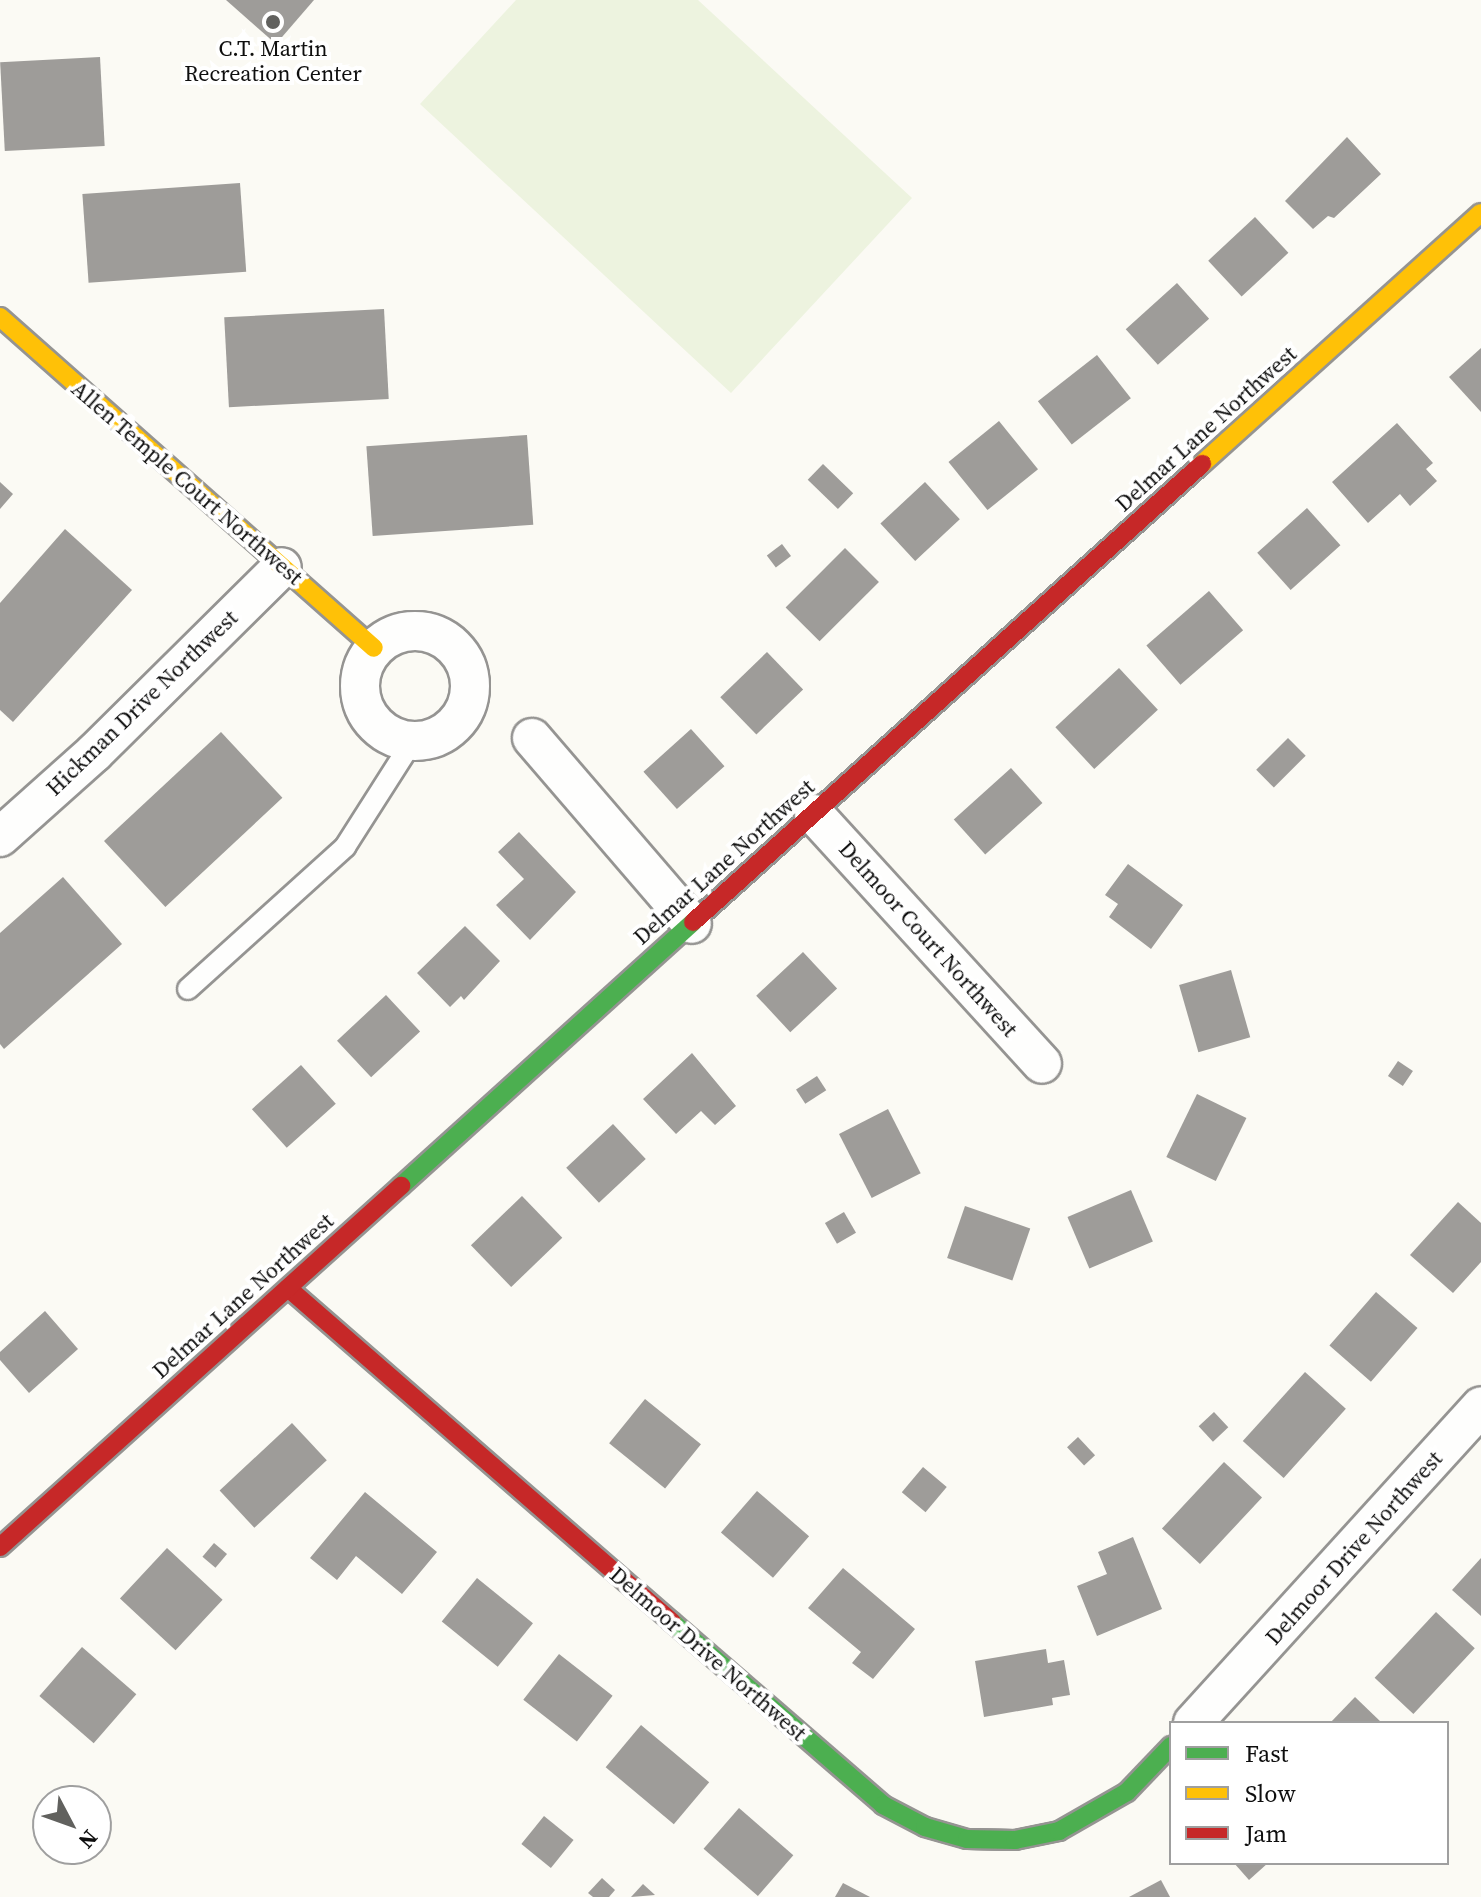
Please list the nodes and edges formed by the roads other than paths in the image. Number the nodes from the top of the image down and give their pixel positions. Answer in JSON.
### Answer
{"nodes":[{"id":1,"x":1481,"y":213,"type":"edge"},
{"id":2,"x":0,"y":317,"type":"edge"},
{"id":3,"x":282,"y":567,"type":"junction"},
{"id":4,"x":374,"y":648,"type":"junction"},
{"id":5,"x":532,"y":738,"type":"dead end"},
{"id":6,"x":412,"y":742,"type":"junction"},
{"id":7,"x":814,"y":814,"type":"junction"},
{"id":8,"x":5,"y":824,"type":"edge"},
{"id":9,"x":692,"y":924,"type":"junction"},
{"id":10,"x":188,"y":989,"type":"dead end"},
{"id":11,"x":1042,"y":1064,"type":"dead end"},
{"id":12,"x":288,"y":1288,"type":"junction"},
{"id":13,"x":1481,"y":1406,"type":"edge"},
{"id":14,"x":0,"y":1547,"type":"edge"},
{"id":15,"x":1195,"y":1721,"type":"edge"},
{"id":16,"x":1169,"y":1748,"type":"edge"}],
"edges":[{"from":1,"to":7,"type":"street","name":"Delmar Lane Northwest"},
{"from":2,"to":3,"type":"street","name":"Allen Temple Court Northwest"},
{"from":3,"to":4,"type":"street","name":"Allen Temple Court Northwest"},
{"from":3,"to":8,"type":"street","name":"Hickman Drive Northwest"},
{"from":4,"to":6,"type":"street"},
{"from":4,"to":6,"type":"street"},
{"from":5,"to":9,"type":"street"},
{"from":6,"to":10,"type":"lane"},
{"from":7,"to":9,"type":"street","name":"Delmar Lane Northwest"},
{"from":7,"to":11,"type":"street","name":"Delmoor Court Northwest"},
{"from":9,"to":12,"type":"street","name":"Delmar Lane Northwest"},
{"from":12,"to":14,"type":"street","name":"Delmar Lane Northwest"},
{"from":12,"to":16,"type":"street","name":"Delmoor Drive Northwest"},
{"from":13,"to":15,"type":"street","name":"Delmoor Drive Northwest"}]}
